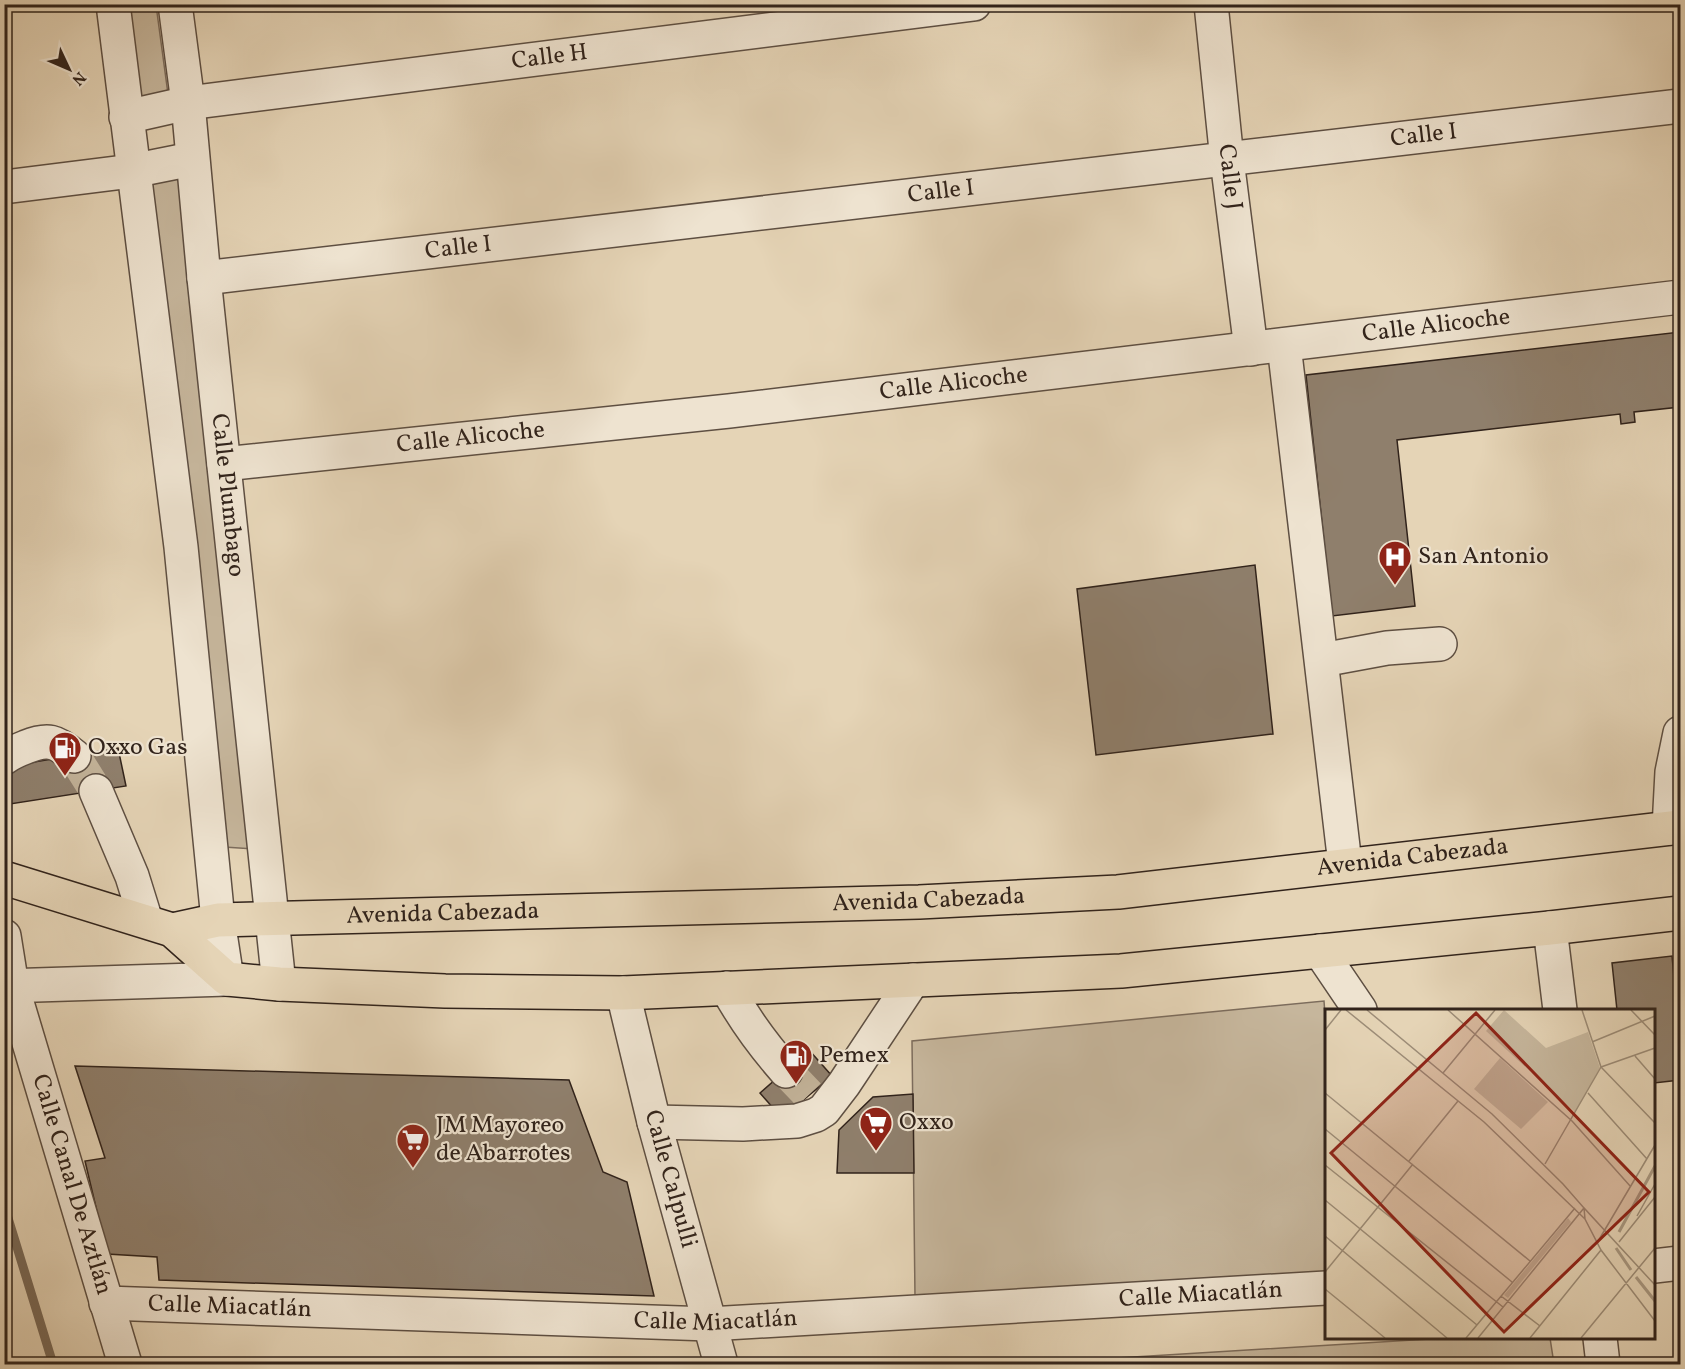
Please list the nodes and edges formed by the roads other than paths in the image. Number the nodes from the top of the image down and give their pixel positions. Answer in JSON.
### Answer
{"nodes":[{"id":1,"x":113,"y":4,"type":"edge"},
{"id":2,"x":175,"y":4,"type":"edge"},
{"id":3,"x":974,"y":4,"type":"edge"},
{"id":4,"x":1211,"y":4,"type":"edge"},
{"id":5,"x":188,"y":102,"type":"junction"},
{"id":6,"x":1680,"y":106,"type":"edge"},
{"id":7,"x":126,"y":117,"type":"junction"},
{"id":8,"x":192,"y":159,"type":"junction"},
{"id":9,"x":1227,"y":160,"type":"junction"},
{"id":10,"x":132,"y":171,"type":"junction"},
{"id":11,"x":4,"y":187,"type":"edge"},
{"id":12,"x":204,"y":278,"type":"junction"},
{"id":13,"x":1680,"y":297,"type":"edge"},
{"id":14,"x":1284,"y":345,"type":"junction"},
{"id":15,"x":1251,"y":349,"type":"junction"},
{"id":16,"x":224,"y":464,"type":"junction"},
{"id":17,"x":1440,"y":644,"type":"dead end"},
{"id":18,"x":1322,"y":660,"type":"junction"},
{"id":19,"x":1680,"y":733,"type":"edge"},
{"id":20,"x":74,"y":756,"type":"tunnel mouth"},
{"id":21,"x":4,"y":758,"type":"edge"},
{"id":22,"x":96,"y":791,"type":"tunnel mouth"},
{"id":23,"x":1675,"y":827,"type":"edge"},
{"id":24,"x":1345,"y":864,"type":"junction"},
{"id":25,"x":4,"y":878,"type":"edge"},
{"id":26,"x":1680,"y":912,"type":"edge"},
{"id":27,"x":272,"y":918,"type":"junction"},
{"id":28,"x":218,"y":920,"type":"junction"},
{"id":29,"x":159,"y":925,"type":"junction"},
{"id":30,"x":1550,"y":928,"type":"junction"},
{"id":31,"x":4,"y":936,"type":"edge"},
{"id":32,"x":1320,"y":951,"type":"junction"},
{"id":33,"x":227,"y":979,"type":"junction"},
{"id":34,"x":913,"y":980,"type":"junction"},
{"id":35,"x":279,"y":984,"type":"junction"},
{"id":36,"x":8,"y":986,"type":"edge"},
{"id":37,"x":727,"y":988,"type":"junction"},
{"id":38,"x":623,"y":993,"type":"junction"},
{"id":39,"x":1359,"y":1009,"type":"edge"},
{"id":40,"x":1560,"y":1009,"type":"edge"},
{"id":41,"x":786,"y":1071,"type":"tunnel mouth"},
{"id":42,"x":654,"y":1122,"type":"junction"},
{"id":43,"x":1680,"y":1263,"type":"edge"},
{"id":44,"x":1655,"y":1266,"type":"edge"},
{"id":45,"x":1325,"y":1288,"type":"edge"},
{"id":46,"x":106,"y":1304,"type":"junction"},
{"id":47,"x":709,"y":1324,"type":"junction"},
{"id":48,"x":1600,"y":1339,"type":"edge"},
{"id":49,"x":125,"y":1365,"type":"edge"},
{"id":50,"x":721,"y":1365,"type":"edge"},
{"id":51,"x":1603,"y":1365,"type":"edge"}],
"edges":[{"from":1,"to":7,"type":"street"},
{"from":2,"to":5,"type":"street","name":"Calle Plumbago"},
{"from":3,"to":5,"type":"street","name":"Calle H"},
{"from":4,"to":9,"type":"street","name":"Calle J"},
{"from":5,"to":7,"type":"street","name":"Calle H"},
{"from":5,"to":8,"type":"street","name":"Calle Plumbago"},
{"from":6,"to":9,"type":"street","name":"Calle I"},
{"from":7,"to":10,"type":"street"},
{"from":8,"to":10,"type":"street"},
{"from":8,"to":12,"type":"street","name":"Calle Plumbago"},
{"from":9,"to":12,"type":"street","name":"Calle I"},
{"from":9,"to":15,"type":"street","name":"Calle J"},
{"from":10,"to":11,"type":"street"},
{"from":10,"to":28,"type":"street"},
{"from":12,"to":16,"type":"street","name":"Calle Plumbago"},
{"from":13,"to":14,"type":"street","name":"Calle Alicoche"},
{"from":14,"to":15,"type":"street","name":"Calle Alicoche"},
{"from":14,"to":18,"type":"street"},
{"from":15,"to":16,"type":"street","name":"Calle Alicoche"},
{"from":16,"to":27,"type":"street","name":"Calle Plumbago"},
{"from":17,"to":18,"type":"street"},
{"from":18,"to":24,"type":"street"},
{"from":19,"to":23,"type":"street"},
{"from":20,"to":21,"type":"street"},
{"from":22,"to":29,"type":"street"},
{"from":23,"to":24,"type":"main road","name":"Avenida Cabezada"},
{"from":24,"to":27,"type":"main road","name":"Avenida Cabezada"},
{"from":25,"to":29,"type":"main road","name":"Avenida Cabezada"},
{"from":26,"to":30,"type":"main road"},
{"from":27,"to":28,"type":"main road","name":"Avenida Cabezada"},
{"from":27,"to":35,"type":"street","name":"Calle Plumbago"},
{"from":28,"to":29,"type":"main road","name":"Avenida Cabezada"},
{"from":28,"to":33,"type":"street"},
{"from":29,"to":33,"type":"main road","name":"Avenida Cabezada"},
{"from":30,"to":32,"type":"main road"},
{"from":30,"to":40,"type":"street"},
{"from":31,"to":36,"type":"street","name":"Calle Canal De Aztlán"},
{"from":32,"to":34,"type":"main road"},
{"from":32,"to":39,"type":"street"},
{"from":33,"to":35,"type":"main road"},
{"from":33,"to":36,"type":"street"},
{"from":34,"to":37,"type":"main road"},
{"from":34,"to":42,"type":"street"},
{"from":35,"to":38,"type":"main road"},
{"from":36,"to":46,"type":"street","name":"Calle Canal De Aztlán"},
{"from":37,"to":38,"type":"main road"},
{"from":37,"to":41,"type":"street"},
{"from":38,"to":42,"type":"street","name":"Calle Calpulli"},
{"from":42,"to":47,"type":"street","name":"Calle Calpulli"},
{"from":43,"to":44,"type":"street"},
{"from":45,"to":47,"type":"street","name":"Calle Miacatlán"},
{"from":46,"to":47,"type":"street","name":"Calle Miacatlán"},
{"from":46,"to":49,"type":"street","name":"Calle Canal De Aztlán"},
{"from":47,"to":50,"type":"street","name":"Calle Calpulli"},
{"from":48,"to":51,"type":"street"}]}
